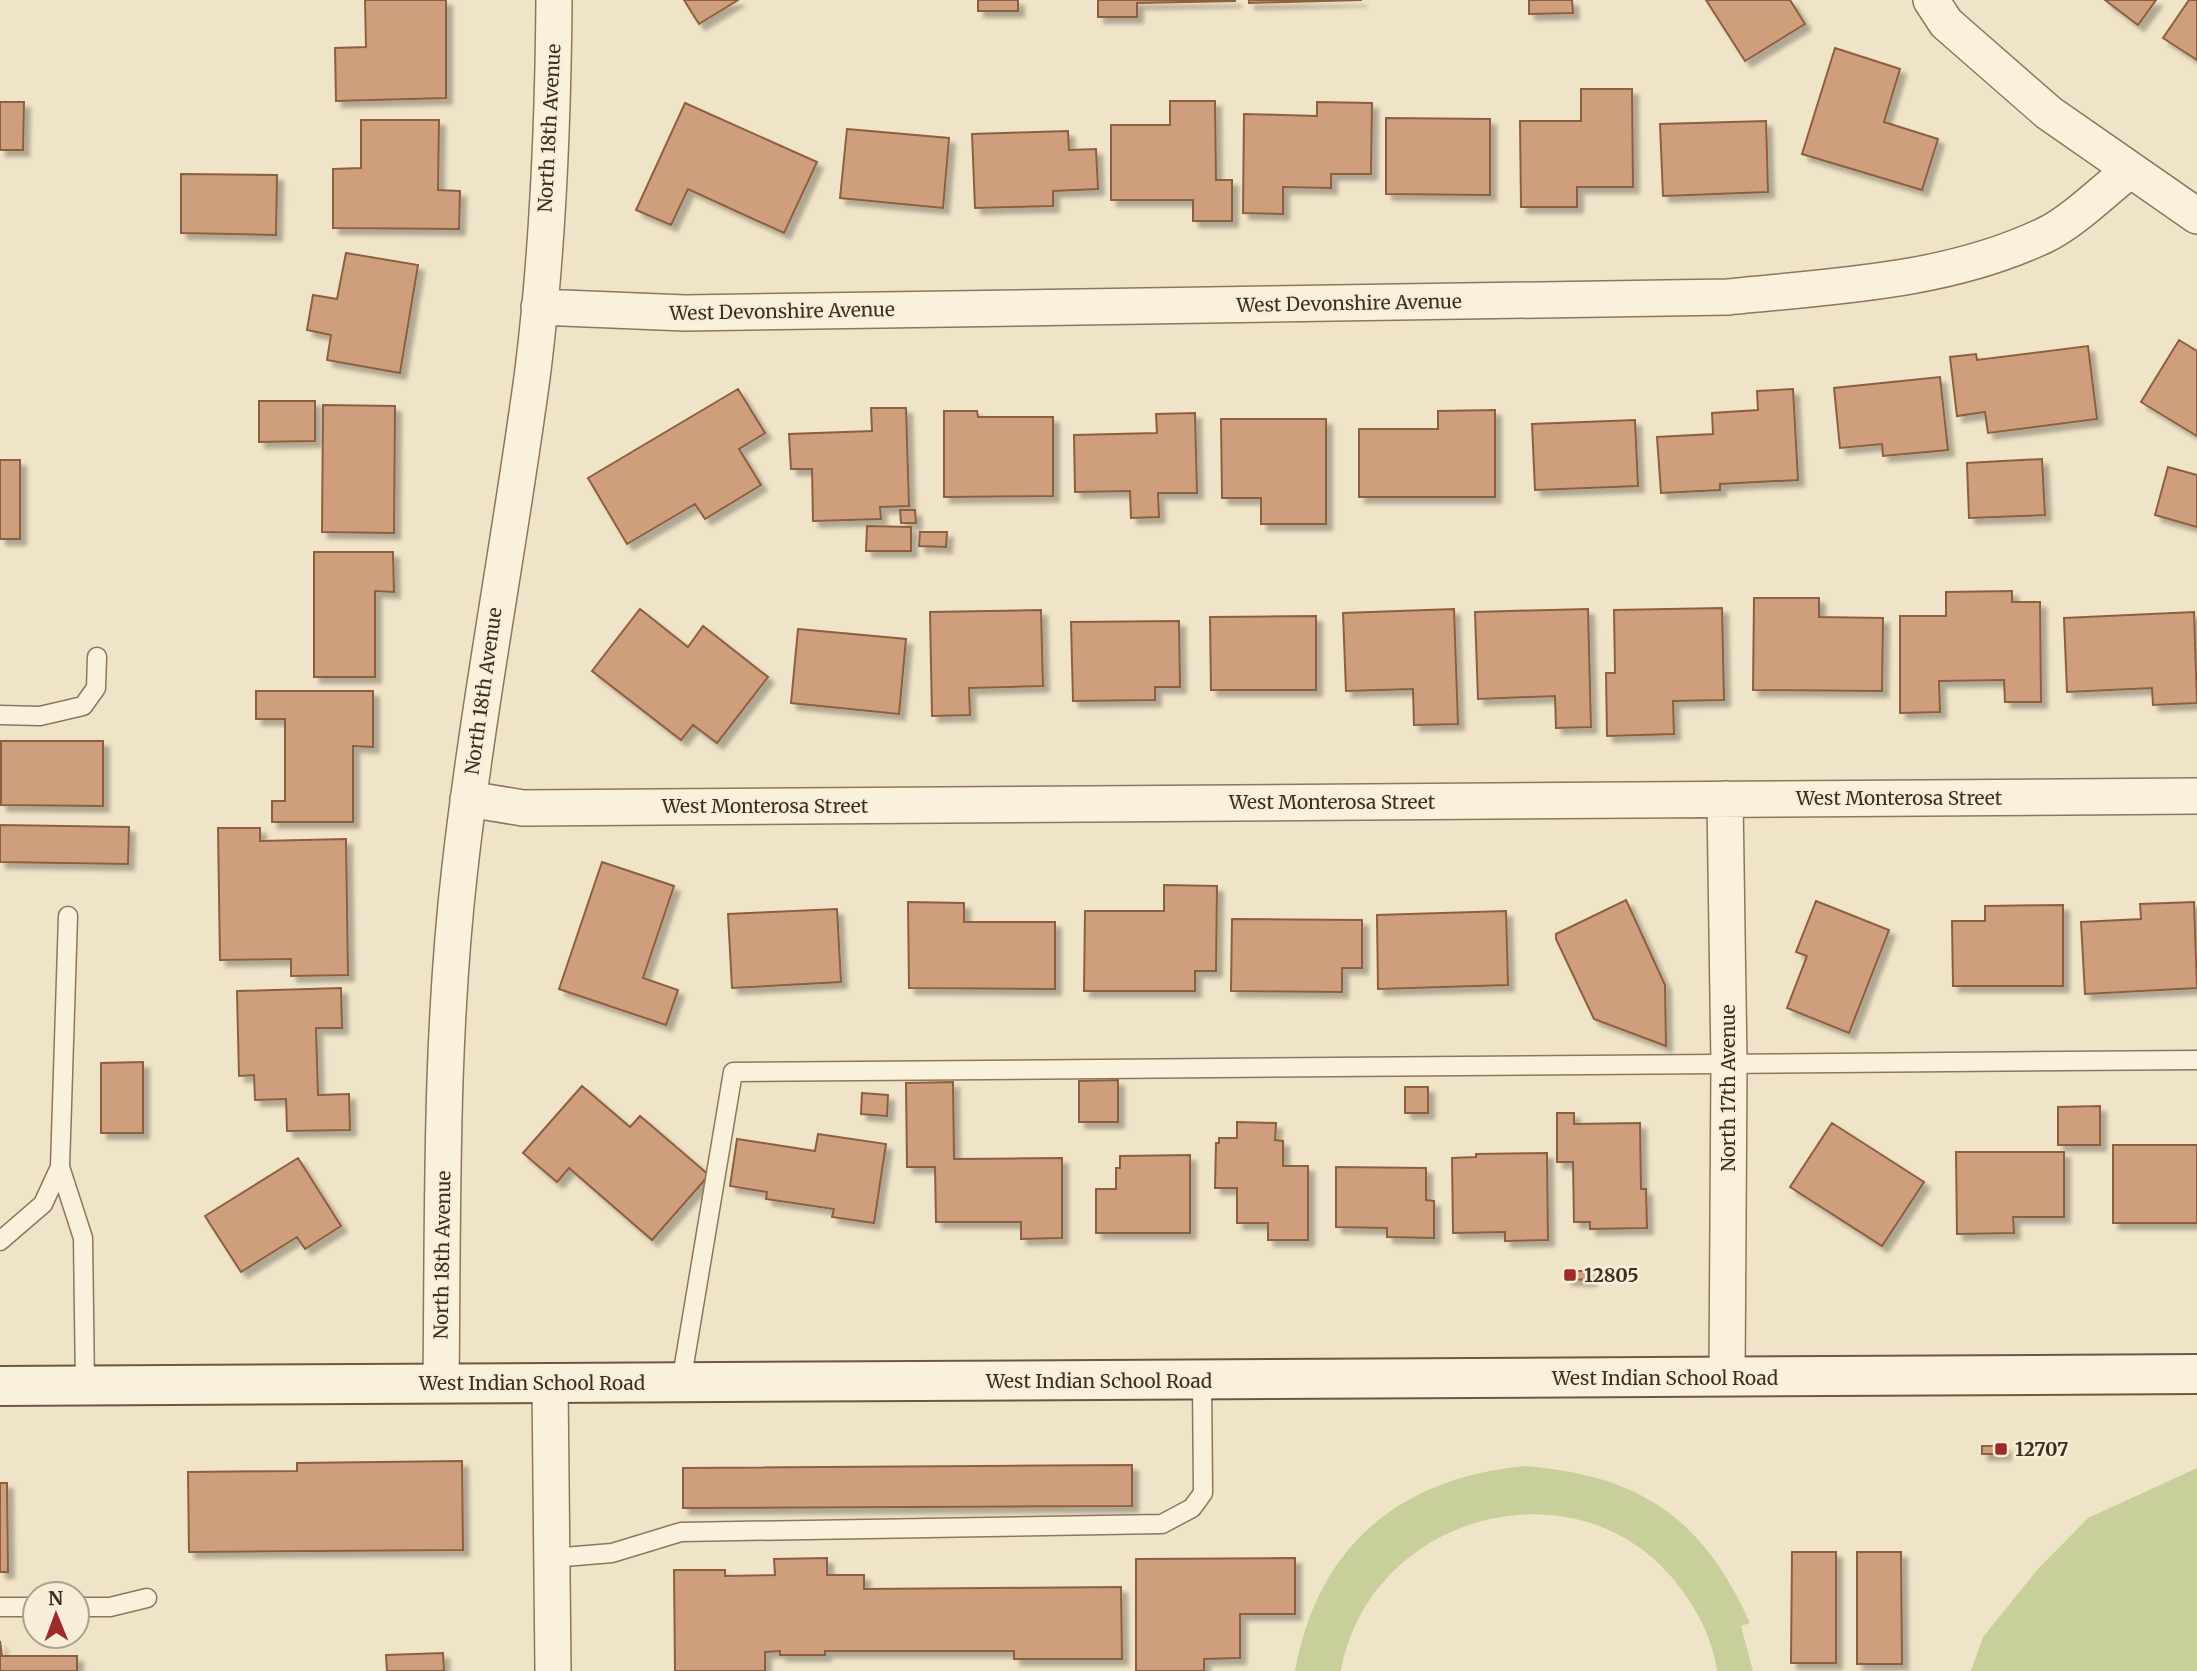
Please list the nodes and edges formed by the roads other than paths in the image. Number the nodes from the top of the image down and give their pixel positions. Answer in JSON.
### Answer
{"nodes":[{"id":1,"x":554,"y":0,"type":"edge"},
{"id":2,"x":1931,"y":0,"type":"edge"},
{"id":3,"x":2130,"y":170,"type":"junction"},
{"id":4,"x":2197,"y":216,"type":"edge"},
{"id":5,"x":539,"y":307,"type":"junction"},
{"id":6,"x":96,"y":657,"type":"dead end"},
{"id":7,"x":0,"y":715,"type":"edge"},
{"id":8,"x":2197,"y":796,"type":"edge"},
{"id":9,"x":468,"y":799,"type":"junction"},
{"id":10,"x":1725,"y":799,"type":"junction"},
{"id":11,"x":68,"y":916,"type":"dead end"},
{"id":12,"x":2197,"y":1060,"type":"edge"},
{"id":13,"x":1729,"y":1064,"type":"junction"},
{"id":14,"x":60,"y":1167,"type":"junction"},
{"id":15,"x":0,"y":1241,"type":"edge"},
{"id":16,"x":2197,"y":1374,"type":"edge"},
{"id":17,"x":1727,"y":1377,"type":"junction"},
{"id":18,"x":1202,"y":1380,"type":"junction"},
{"id":19,"x":550,"y":1383,"type":"junction"},
{"id":20,"x":681,"y":1383,"type":"junction"},
{"id":21,"x":441,"y":1384,"type":"junction"},
{"id":22,"x":0,"y":1386,"type":"edge"},
{"id":23,"x":85,"y":1386,"type":"junction"},
{"id":24,"x":552,"y":1558,"type":"junction"},
{"id":25,"x":147,"y":1598,"type":"dead end"},
{"id":26,"x":0,"y":1607,"type":"edge"},
{"id":27,"x":21,"y":1607,"type":"edge"},
{"id":28,"x":91,"y":1607,"type":"edge"},
{"id":29,"x":553,"y":1671,"type":"edge"}],
"edges":[{"from":1,"to":5,"type":"street","name":"North 18th Avenue"},
{"from":2,"to":3,"type":"street"},
{"from":3,"to":4,"type":"street"},
{"from":3,"to":5,"type":"street","name":"West Devonshire Avenue"},
{"from":5,"to":9,"type":"street","name":"North 18th Avenue"},
{"from":6,"to":7,"type":"lane"},
{"from":8,"to":10,"type":"street","name":"West Monterosa Street"},
{"from":9,"to":10,"type":"street","name":"West Monterosa Street"},
{"from":9,"to":21,"type":"street","name":"North 18th Avenue"},
{"from":10,"to":13,"type":"street","name":"North 17th Avenue"},
{"from":11,"to":14,"type":"lane"},
{"from":12,"to":13,"type":"lane"},
{"from":13,"to":17,"type":"street","name":"North 17th Avenue"},
{"from":13,"to":20,"type":"lane"},
{"from":14,"to":15,"type":"lane"},
{"from":14,"to":23,"type":"lane"},
{"from":16,"to":17,"type":"main road","name":"West Indian School Road"},
{"from":17,"to":18,"type":"main road","name":"West Indian School Road"},
{"from":18,"to":20,"type":"main road","name":"West Indian School Road"},
{"from":18,"to":24,"type":"lane"},
{"from":19,"to":20,"type":"main road","name":"West Indian School Road"},
{"from":19,"to":21,"type":"main road","name":"West Indian School Road"},
{"from":19,"to":24,"type":"street"},
{"from":21,"to":23,"type":"main road","name":"West Indian School Road"},
{"from":22,"to":23,"type":"main road","name":"West Indian School Road"},
{"from":24,"to":29,"type":"street"},
{"from":25,"to":28,"type":"lane"},
{"from":26,"to":27,"type":"lane"}]}
